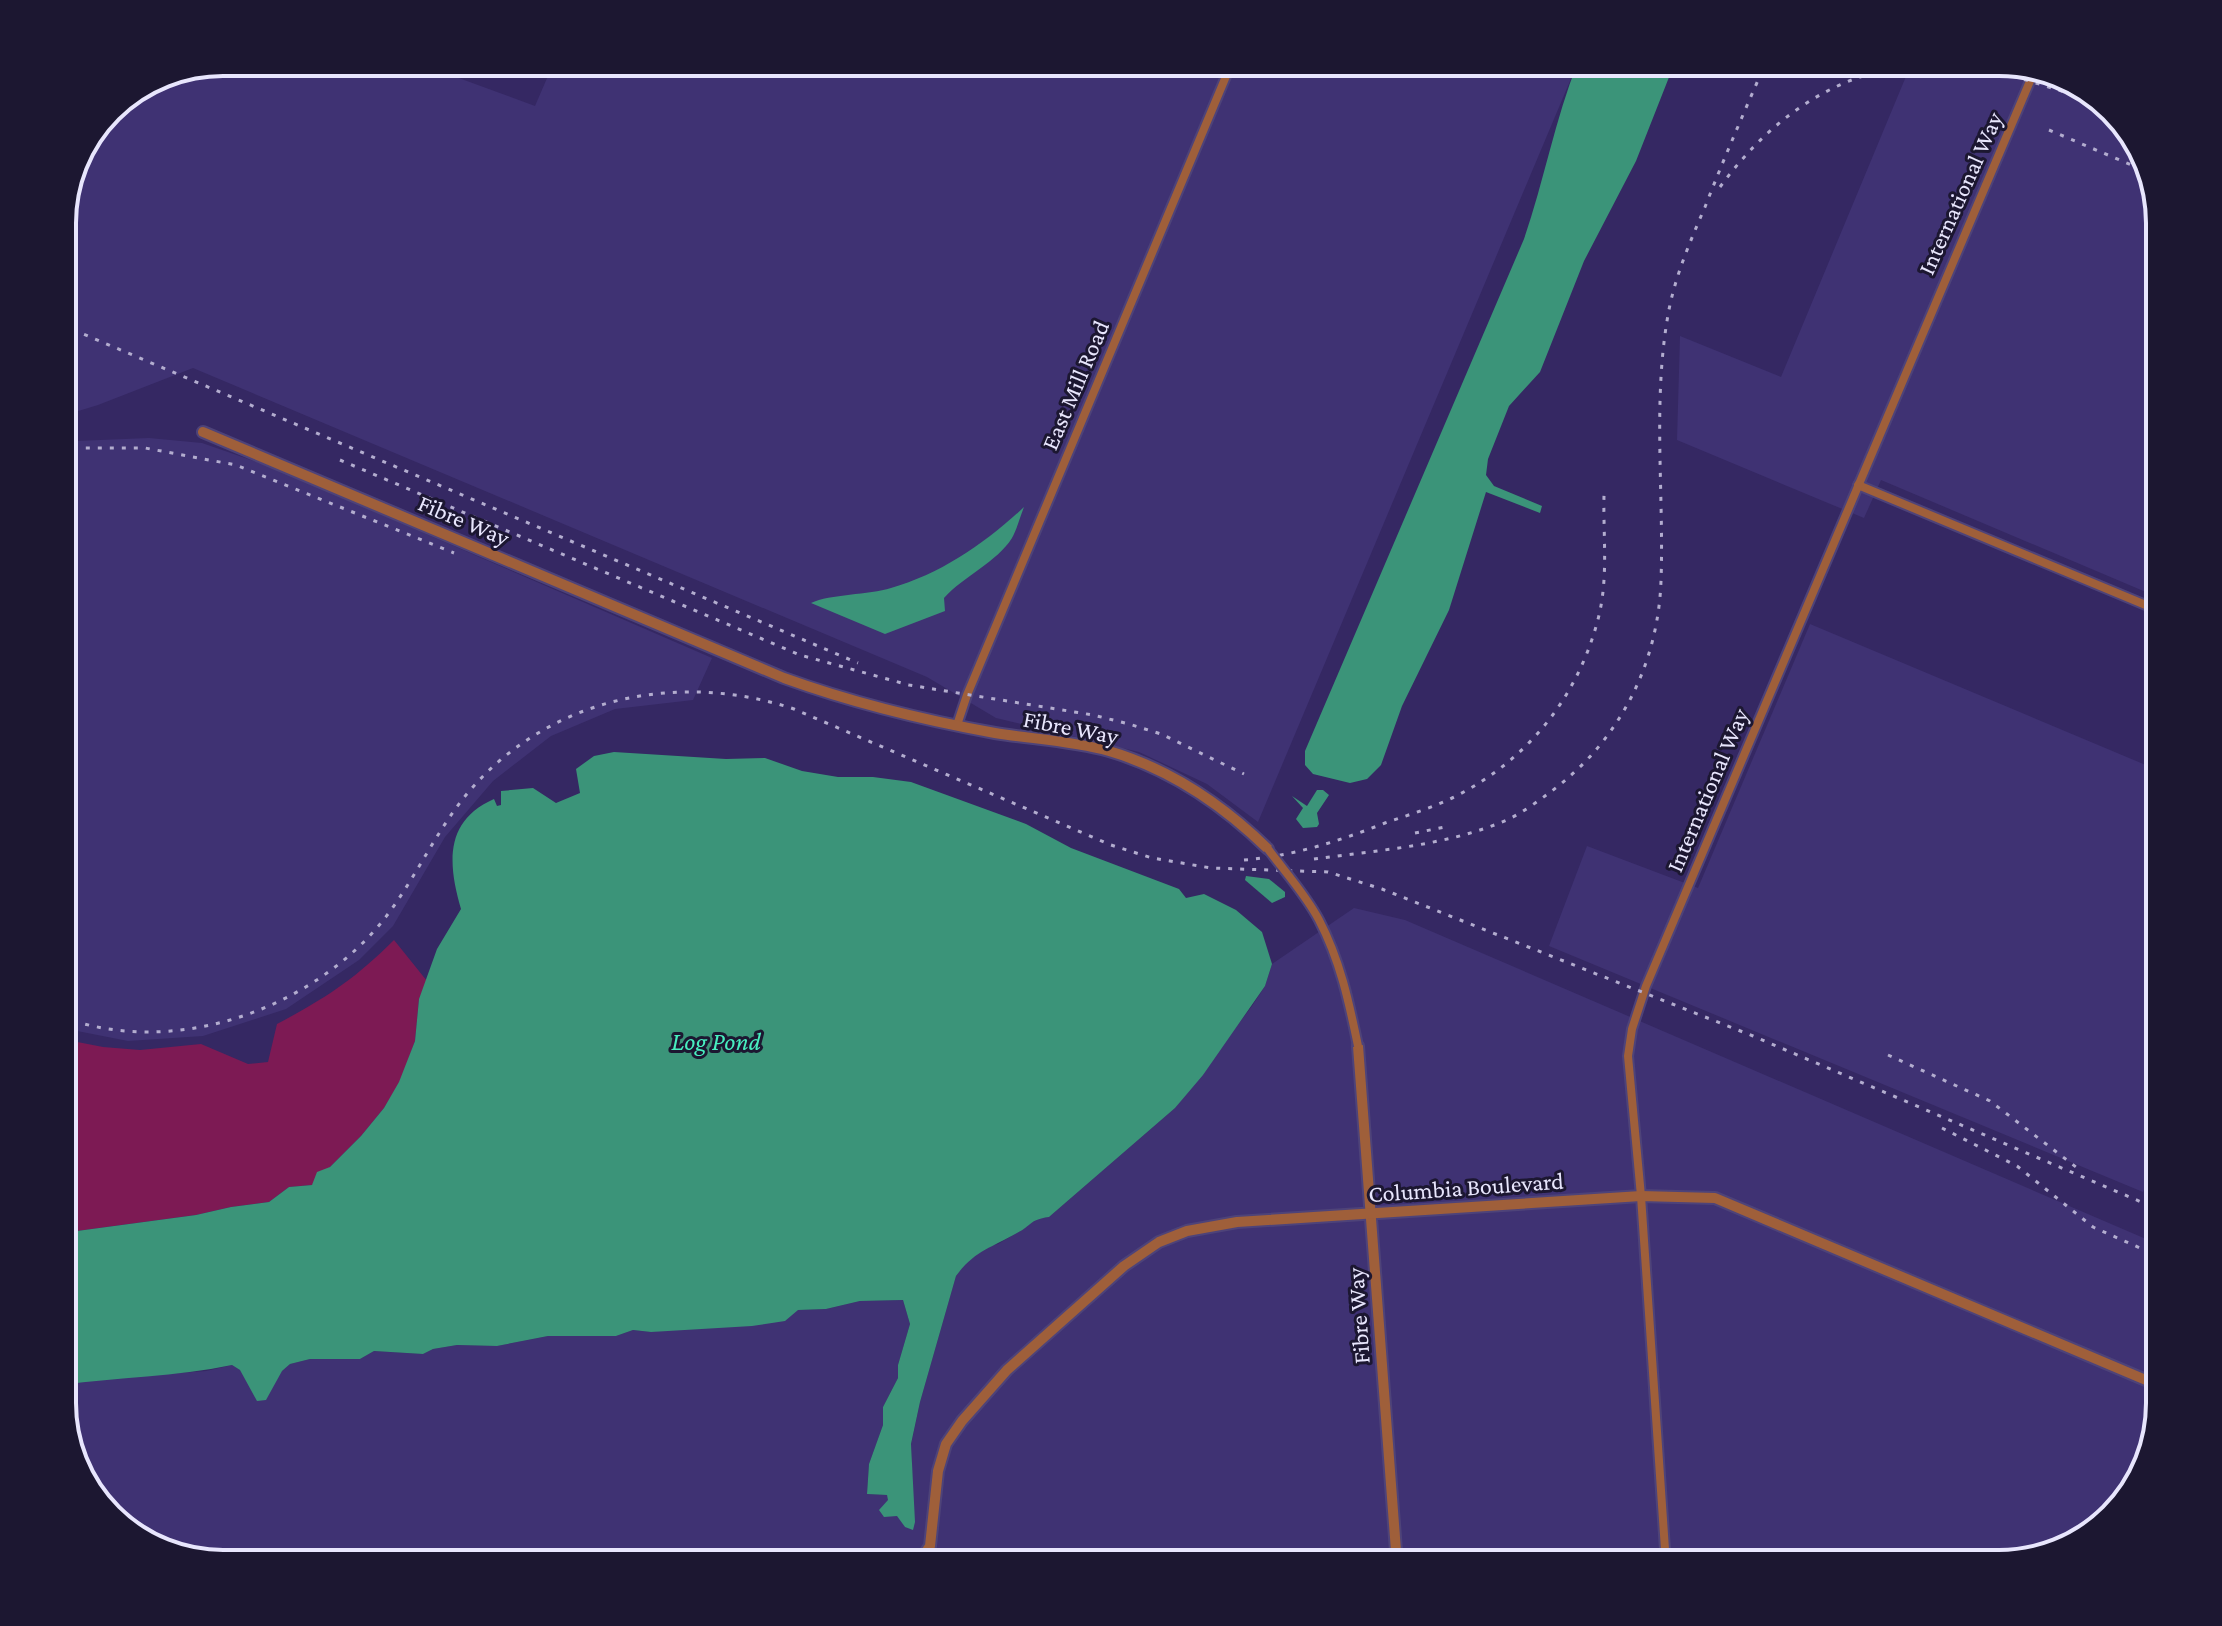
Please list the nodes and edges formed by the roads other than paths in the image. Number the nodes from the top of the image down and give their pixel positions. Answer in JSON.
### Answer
{"nodes":[{"id":1,"x":1226,"y":76,"type":"edge"},
{"id":2,"x":2030,"y":80,"type":"edge"},
{"id":3,"x":203,"y":432,"type":"dead end"},
{"id":4,"x":1858,"y":485,"type":"junction"},
{"id":5,"x":2146,"y":605,"type":"edge"},
{"id":6,"x":957,"y":725,"type":"junction"},
{"id":7,"x":1268,"y":849,"type":"joint"},
{"id":8,"x":1358,"y":1046,"type":"joint"},
{"id":9,"x":1641,"y":1196,"type":"junction"},
{"id":10,"x":1370,"y":1213,"type":"junction"},
{"id":11,"x":2146,"y":1380,"type":"edge"},
{"id":12,"x":927,"y":1550,"type":"edge"},
{"id":13,"x":1396,"y":1550,"type":"edge"},
{"id":14,"x":1665,"y":1550,"type":"edge"}],
"edges":[{"from":1,"to":6,"type":"street","name":"East Mill Road"},
{"from":2,"to":4,"type":"street","name":"International Way"},
{"from":3,"to":6,"type":"street","name":"Fibre Way"},
{"from":4,"to":5,"type":"street"},
{"from":4,"to":9,"type":"street","name":"International Way"},
{"from":6,"to":7,"type":"street","name":"Fibre Way"},
{"from":7,"to":8,"type":"street","name":"Fibre Way","bridge":true},
{"from":8,"to":10,"type":"street","name":"Fibre Way"},
{"from":9,"to":10,"type":"street","name":"Columbia Boulevard"},
{"from":9,"to":11,"type":"street","name":"Columbia Boulevard"},
{"from":9,"to":14,"type":"street","name":"International Way"},
{"from":10,"to":12,"type":"street","name":"Columbia Boulevard"},
{"from":10,"to":13,"type":"street","name":"Fibre Way"}]}
